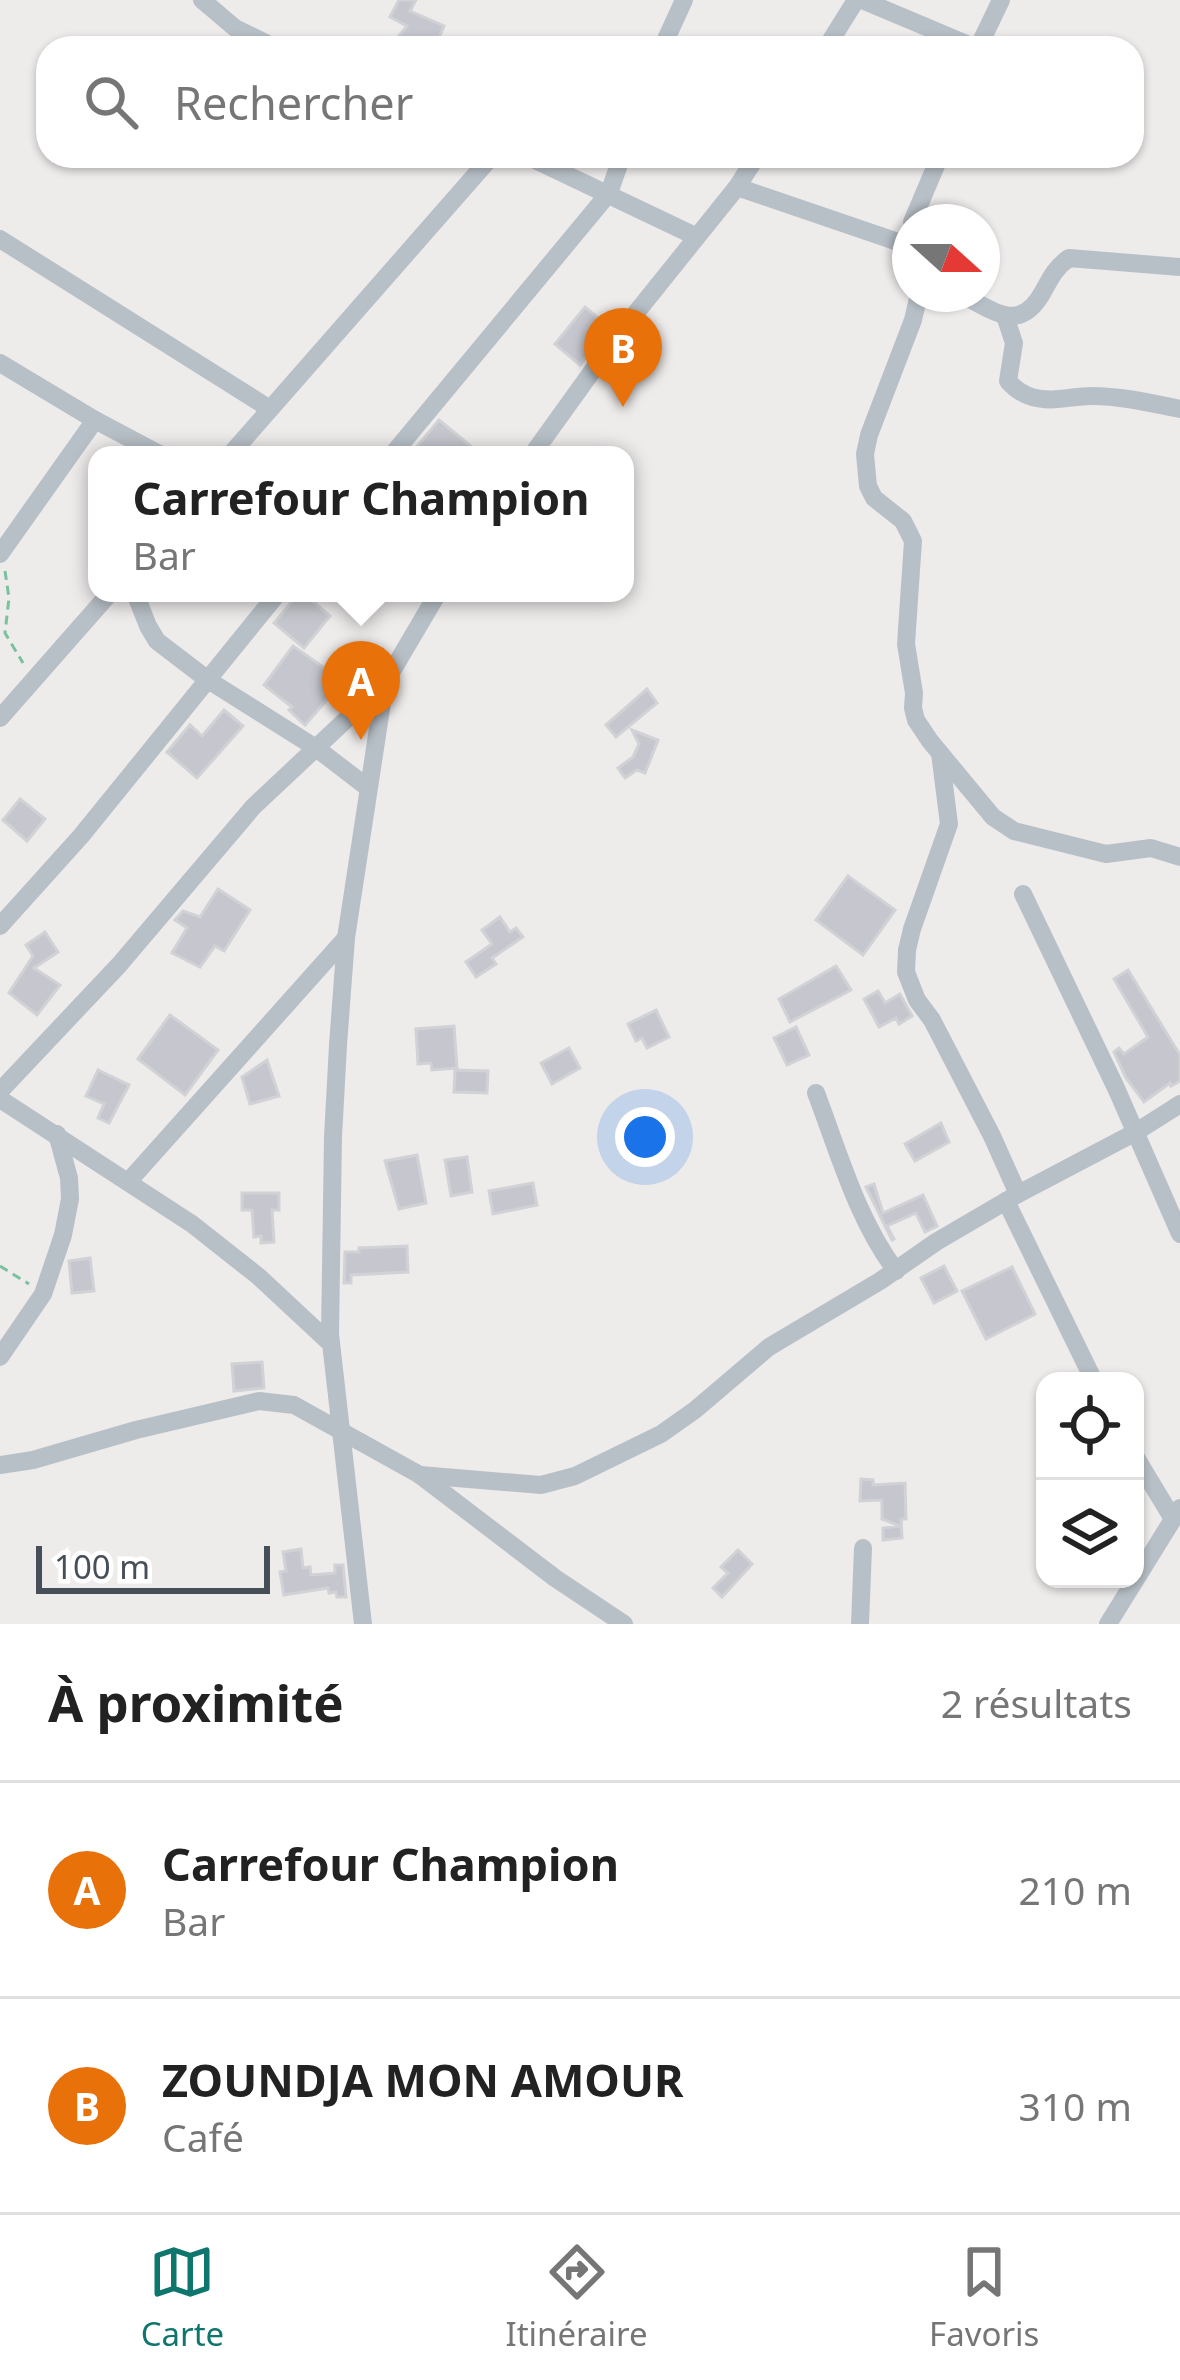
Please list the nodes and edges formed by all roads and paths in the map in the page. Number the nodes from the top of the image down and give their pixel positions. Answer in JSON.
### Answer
{"nodes":[{"id":1,"x":202,"y":0,"type":"edge"},
{"id":2,"x":684,"y":0,"type":"edge"},
{"id":3,"x":859,"y":0,"type":"edge"},
{"id":4,"x":1001,"y":0,"type":"edge"},
{"id":5,"x":251,"y":36,"type":"edge"},
{"id":6,"x":668,"y":36,"type":"edge"},
{"id":7,"x":834,"y":36,"type":"edge"},
{"id":8,"x":948,"y":36,"type":"edge"},
{"id":9,"x":983,"y":36,"type":"edge"},
{"id":10,"x":482,"y":168,"type":"edge"},
{"id":11,"x":552,"y":168,"type":"edge"},
{"id":12,"x":618,"y":168,"type":"edge"},
{"id":13,"x":749,"y":168,"type":"edge"},
{"id":14,"x":935,"y":168,"type":"edge"},
{"id":15,"x":737,"y":187,"type":"junction"},
{"id":16,"x":608,"y":194,"type":"junction"},
{"id":17,"x":922,"y":204,"type":"edge"},
{"id":18,"x":892,"y":233,"type":"edge"},
{"id":19,"x":695,"y":236,"type":"junction"},
{"id":20,"x":0,"y":239,"type":"edge"},
{"id":21,"x":1180,"y":267,"type":"edge"},
{"id":22,"x":915,"y":312,"type":"edge"},
{"id":23,"x":997,"y":312,"type":"edge"},
{"id":24,"x":1005,"y":316,"type":"junction"},
{"id":25,"x":0,"y":363,"type":"edge"},
{"id":26,"x":1180,"y":409,"type":"edge"},
{"id":27,"x":270,"y":410,"type":"junction"},
{"id":28,"x":95,"y":420,"type":"junction"},
{"id":29,"x":144,"y":446,"type":"edge"},
{"id":30,"x":238,"y":446,"type":"edge"},
{"id":31,"x":399,"y":446,"type":"edge"},
{"id":32,"x":538,"y":446,"type":"edge"},
{"id":33,"x":4,"y":541,"type":"edge"},
{"id":34,"x":102,"y":602,"type":"edge"},
{"id":35,"x":139,"y":602,"type":"edge"},
{"id":36,"x":271,"y":602,"type":"edge"},
{"id":37,"x":433,"y":602,"type":"edge"},
{"id":38,"x":208,"y":680,"type":"junction"},
{"id":39,"x":34,"y":681,"type":"junction"},
{"id":40,"x":385,"y":683,"type":"junction"},
{"id":41,"x":0,"y":718,"type":"edge"},
{"id":42,"x":316,"y":748,"type":"junction"},
{"id":43,"x":940,"y":753,"type":"junction"},
{"id":44,"x":368,"y":788,"type":"junction"},
{"id":45,"x":1180,"y":857,"type":"edge"},
{"id":46,"x":1023,"y":894,"type":"dead end"},
{"id":47,"x":0,"y":926,"type":"edge"},
{"id":48,"x":346,"y":938,"type":"junction"},
{"id":49,"x":816,"y":1093,"type":"dead end"},
{"id":50,"x":0,"y":1095,"type":"edge"},
{"id":51,"x":1180,"y":1104,"type":"edge"},
{"id":52,"x":1136,"y":1132,"type":"junction"},
{"id":53,"x":57,"y":1134,"type":"junction"},
{"id":54,"x":128,"y":1182,"type":"junction"},
{"id":55,"x":1012,"y":1197,"type":"junction"},
{"id":56,"x":1180,"y":1234,"type":"edge"},
{"id":57,"x":0,"y":1266,"type":"edge"},
{"id":58,"x":896,"y":1271,"type":"junction"},
{"id":59,"x":44,"y":1294,"type":"junction"},
{"id":60,"x":331,"y":1344,"type":"junction"},
{"id":61,"x":0,"y":1358,"type":"edge"},
{"id":62,"x":1090,"y":1372,"type":"edge"},
{"id":63,"x":340,"y":1431,"type":"junction"},
{"id":64,"x":0,"y":1466,"type":"edge"},
{"id":65,"x":1144,"y":1468,"type":"edge"},
{"id":66,"x":420,"y":1475,"type":"junction"},
{"id":67,"x":1177,"y":1514,"type":"edge"},
{"id":68,"x":863,"y":1548,"type":"dead end"},
{"id":69,"x":363,"y":1624,"type":"edge"},
{"id":70,"x":623,"y":1624,"type":"edge"},
{"id":71,"x":860,"y":1624,"type":"edge"},
{"id":72,"x":1108,"y":1624,"type":"edge"}],
"edges":[{"from":1,"to":5,"type":"street"},
{"from":2,"to":6,"type":"street"},
{"from":3,"to":7,"type":"street"},
{"from":3,"to":8,"type":"street"},
{"from":4,"to":9,"type":"street"},
{"from":10,"to":27,"type":"street"},
{"from":11,"to":16,"type":"street"},
{"from":12,"to":16,"type":"street"},
{"from":13,"to":15,"type":"street"},
{"from":14,"to":17,"type":"street"},
{"from":15,"to":18,"type":"street"},
{"from":15,"to":19,"type":"street"},
{"from":16,"to":19,"type":"street"},
{"from":16,"to":31,"type":"street"},
{"from":19,"to":32,"type":"street"},
{"from":20,"to":27,"type":"street"},
{"from":21,"to":24,"type":"street"},
{"from":22,"to":43,"type":"street"},
{"from":23,"to":24,"type":"street"},
{"from":24,"to":26,"type":"street"},
{"from":25,"to":28,"type":"street"},
{"from":27,"to":30,"type":"street"},
{"from":28,"to":29,"type":"street"},
{"from":28,"to":33,"type":"street"},
{"from":33,"to":39,"type":"path"},
{"from":34,"to":39,"type":"street"},
{"from":35,"to":38,"type":"street"},
{"from":36,"to":38,"type":"street"},
{"from":37,"to":40,"type":"street"},
{"from":38,"to":42,"type":"street"},
{"from":38,"to":47,"type":"street"},
{"from":39,"to":41,"type":"street"},
{"from":40,"to":42,"type":"street"},
{"from":40,"to":44,"type":"street"},
{"from":42,"to":44,"type":"street"},
{"from":42,"to":50,"type":"street"},
{"from":43,"to":45,"type":"street"},
{"from":43,"to":55,"type":"street"},
{"from":44,"to":48,"type":"street"},
{"from":46,"to":52,"type":"street"},
{"from":48,"to":54,"type":"street"},
{"from":48,"to":60,"type":"street"},
{"from":49,"to":58,"type":"street"},
{"from":50,"to":53,"type":"street"},
{"from":51,"to":52,"type":"street"},
{"from":52,"to":55,"type":"street"},
{"from":52,"to":56,"type":"street"},
{"from":53,"to":54,"type":"street"},
{"from":53,"to":59,"type":"street"},
{"from":54,"to":60,"type":"street"},
{"from":55,"to":58,"type":"street"},
{"from":55,"to":62,"type":"street"},
{"from":57,"to":59,"type":"path"},
{"from":58,"to":66,"type":"street"},
{"from":59,"to":61,"type":"street"},
{"from":60,"to":63,"type":"street"},
{"from":63,"to":64,"type":"street"},
{"from":63,"to":66,"type":"street"},
{"from":63,"to":69,"type":"street"},
{"from":65,"to":67,"type":"street"},
{"from":66,"to":70,"type":"street"},
{"from":67,"to":72,"type":"street"},
{"from":68,"to":71,"type":"street"}]}
